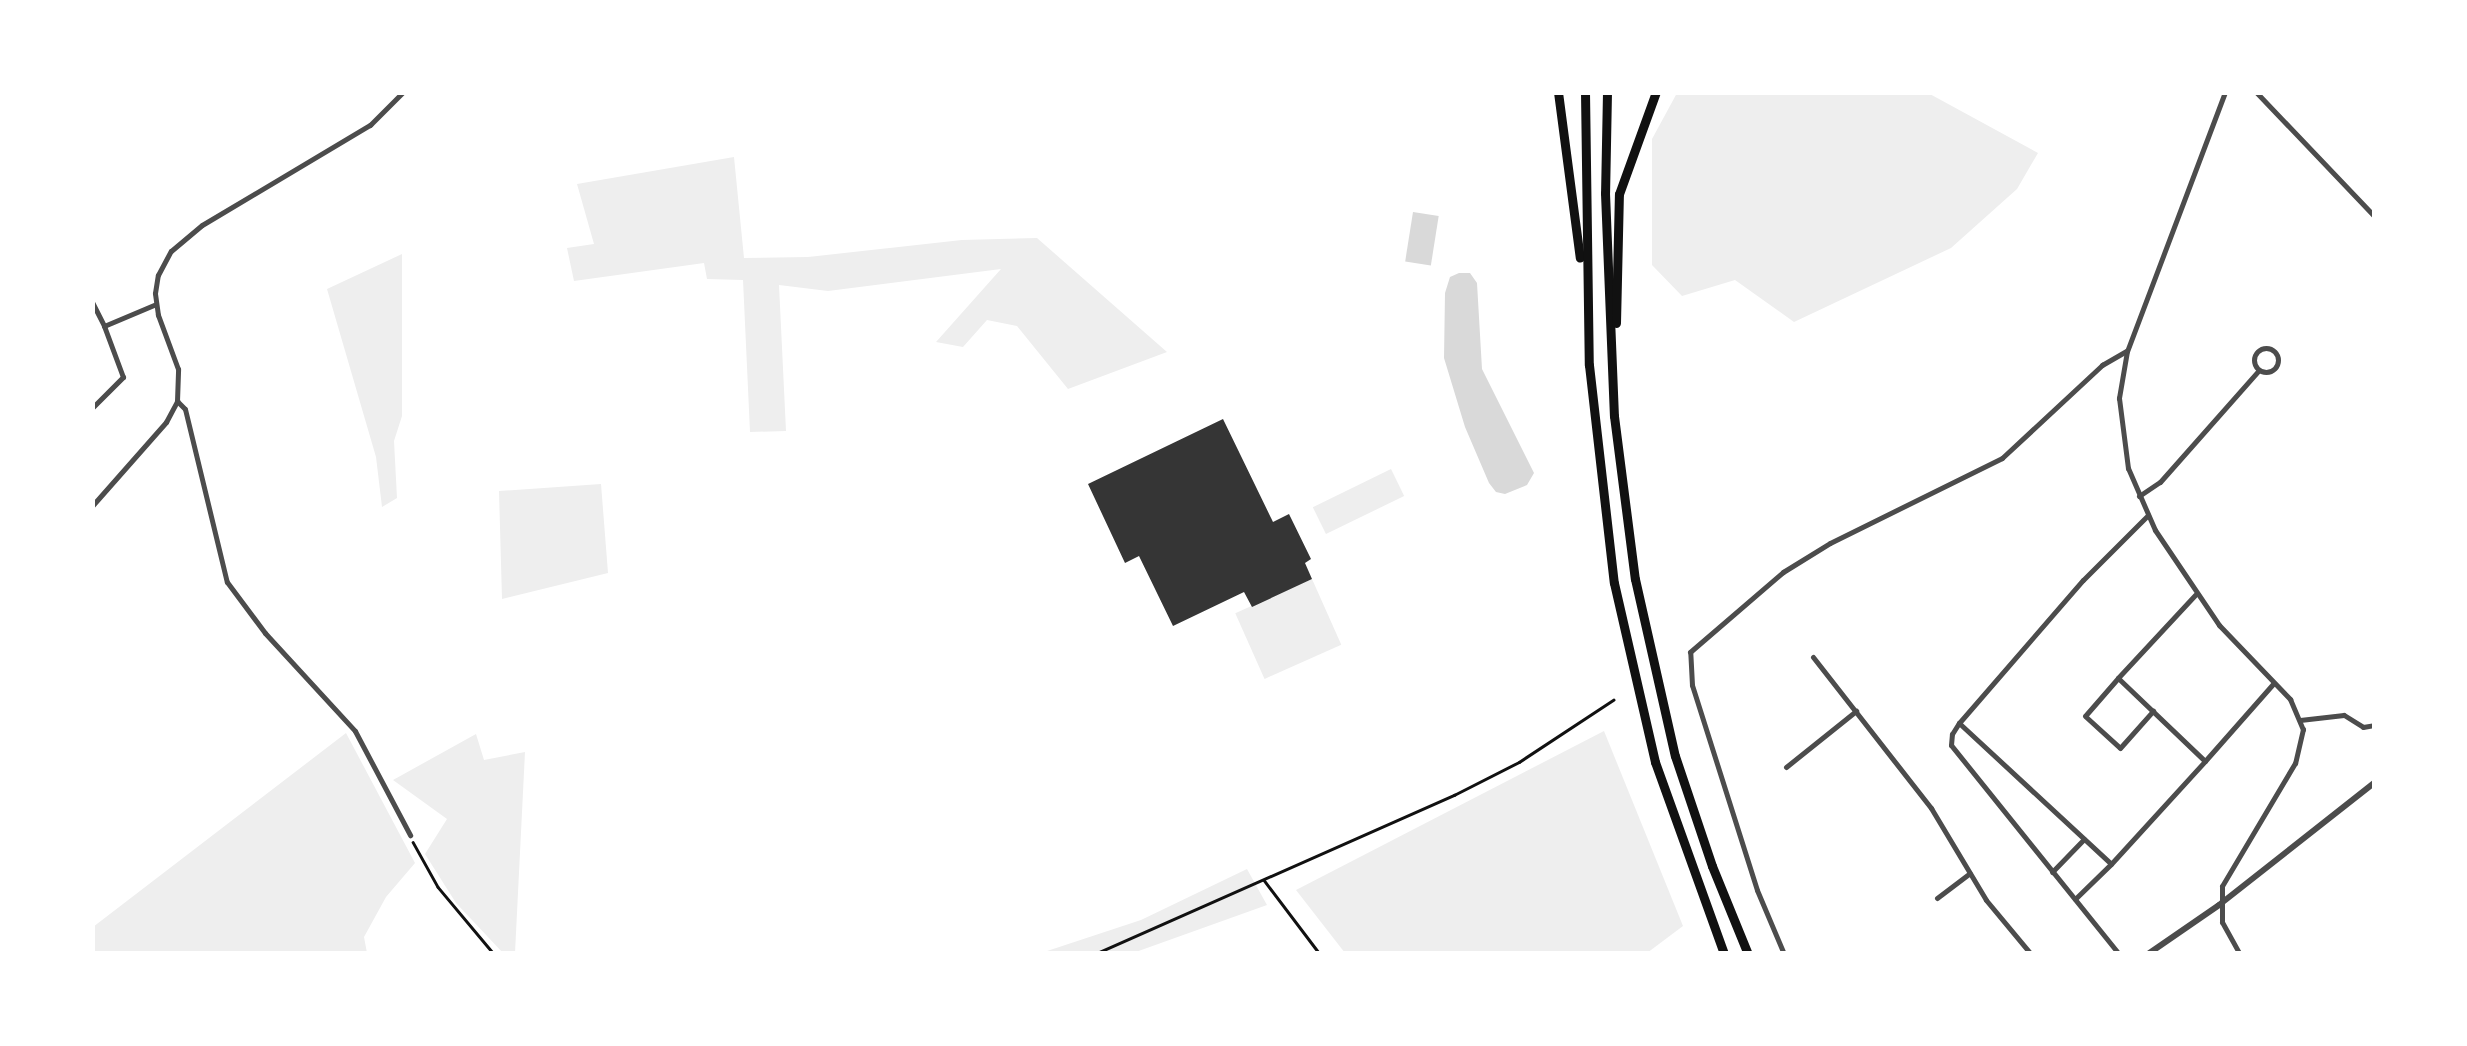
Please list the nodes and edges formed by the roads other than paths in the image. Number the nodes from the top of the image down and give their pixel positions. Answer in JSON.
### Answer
{"nodes":[{"id":1,"x":403,"y":92,"type":"edge"},
{"id":2,"x":1558,"y":92,"type":"edge"},
{"id":3,"x":1585,"y":92,"type":"edge"},
{"id":4,"x":1606,"y":92,"type":"edge"},
{"id":5,"x":1656,"y":92,"type":"edge"},
{"id":6,"x":2225,"y":92,"type":"edge"},
{"id":7,"x":2256,"y":92,"type":"edge"},
{"id":8,"x":2374,"y":216,"type":"edge"},
{"id":9,"x":92,"y":302,"type":"edge"},
{"id":10,"x":156,"y":304,"type":"junction"},
{"id":11,"x":1586,"y":314,"type":"junction"},
{"id":12,"x":104,"y":326,"type":"junction"},
{"id":13,"x":2127,"y":350,"type":"junction"},
{"id":14,"x":2260,"y":370,"type":"junction"},
{"id":15,"x":177,"y":401,"type":"junction"},
{"id":16,"x":92,"y":408,"type":"edge"},
{"id":17,"x":1614,"y":416,"type":"junction"},
{"id":18,"x":2139,"y":496,"type":"junction"},
{"id":19,"x":92,"y":506,"type":"edge"},
{"id":20,"x":2148,"y":515,"type":"junction"},
{"id":21,"x":2196,"y":595,"type":"junction"},
{"id":22,"x":1813,"y":657,"type":"dead end"},
{"id":23,"x":2118,"y":678,"type":"junction"},
{"id":24,"x":2274,"y":683,"type":"junction"},
{"id":25,"x":1856,"y":711,"type":"junction"},
{"id":26,"x":2153,"y":711,"type":"junction"},
{"id":27,"x":2300,"y":720,"type":"junction"},
{"id":28,"x":1959,"y":722,"type":"junction"},
{"id":29,"x":2374,"y":725,"type":"edge"},
{"id":30,"x":2206,"y":761,"type":"junction"},
{"id":31,"x":1786,"y":767,"type":"dead end"},
{"id":32,"x":2374,"y":783,"type":"edge"},
{"id":33,"x":410,"y":836,"type":"road end"},
{"id":34,"x":2084,"y":839,"type":"junction"},
{"id":35,"x":2111,"y":864,"type":"junction"},
{"id":36,"x":2052,"y":872,"type":"junction"},
{"id":37,"x":1970,"y":873,"type":"junction"},
{"id":38,"x":1936,"y":898,"type":"dead end"},
{"id":39,"x":2075,"y":899,"type":"junction"},
{"id":40,"x":2219,"y":905,"type":"junction"},
{"id":41,"x":1724,"y":954,"type":"edge"},
{"id":42,"x":1748,"y":954,"type":"edge"},
{"id":43,"x":1784,"y":954,"type":"edge"},
{"id":44,"x":2031,"y":954,"type":"edge"},
{"id":45,"x":2119,"y":954,"type":"edge"},
{"id":46,"x":2148,"y":954,"type":"edge"},
{"id":47,"x":2240,"y":954,"type":"edge"}],
"edges":[{"from":1,"to":10,"type":"street"},
{"from":2,"to":11,"type":"main road"},
{"from":3,"to":11,"type":"main road"},
{"from":4,"to":17,"type":"main road"},
{"from":5,"to":17,"type":"main road"},
{"from":6,"to":13,"type":"street"},
{"from":7,"to":8,"type":"street"},
{"from":9,"to":12,"type":"street"},
{"from":10,"to":12,"type":"street"},
{"from":10,"to":15,"type":"street"},
{"from":11,"to":41,"type":"main road"},
{"from":12,"to":16,"type":"street"},
{"from":13,"to":18,"type":"street"},
{"from":13,"to":43,"type":"street"},
{"from":14,"to":14,"type":"street"},
{"from":14,"to":18,"type":"street"},
{"from":15,"to":19,"type":"street"},
{"from":15,"to":33,"type":"street"},
{"from":17,"to":42,"type":"main road"},
{"from":18,"to":20,"type":"street"},
{"from":20,"to":21,"type":"street"},
{"from":20,"to":28,"type":"street"},
{"from":21,"to":23,"type":"street"},
{"from":21,"to":24,"type":"street"},
{"from":22,"to":25,"type":"street"},
{"from":23,"to":26,"type":"street"},
{"from":23,"to":26,"type":"street"},
{"from":24,"to":27,"type":"street"},
{"from":24,"to":30,"type":"street"},
{"from":25,"to":31,"type":"street"},
{"from":25,"to":37,"type":"street"},
{"from":26,"to":30,"type":"street"},
{"from":27,"to":29,"type":"street"},
{"from":27,"to":40,"type":"street"},
{"from":28,"to":34,"type":"street"},
{"from":28,"to":36,"type":"street"},
{"from":30,"to":35,"type":"street"},
{"from":32,"to":40,"type":"street"},
{"from":34,"to":35,"type":"street"},
{"from":34,"to":36,"type":"street"},
{"from":35,"to":39,"type":"street"},
{"from":36,"to":39,"type":"street"},
{"from":37,"to":38,"type":"street"},
{"from":37,"to":44,"type":"street"},
{"from":39,"to":45,"type":"street"},
{"from":40,"to":46,"type":"street"},
{"from":40,"to":47,"type":"street"}]}
